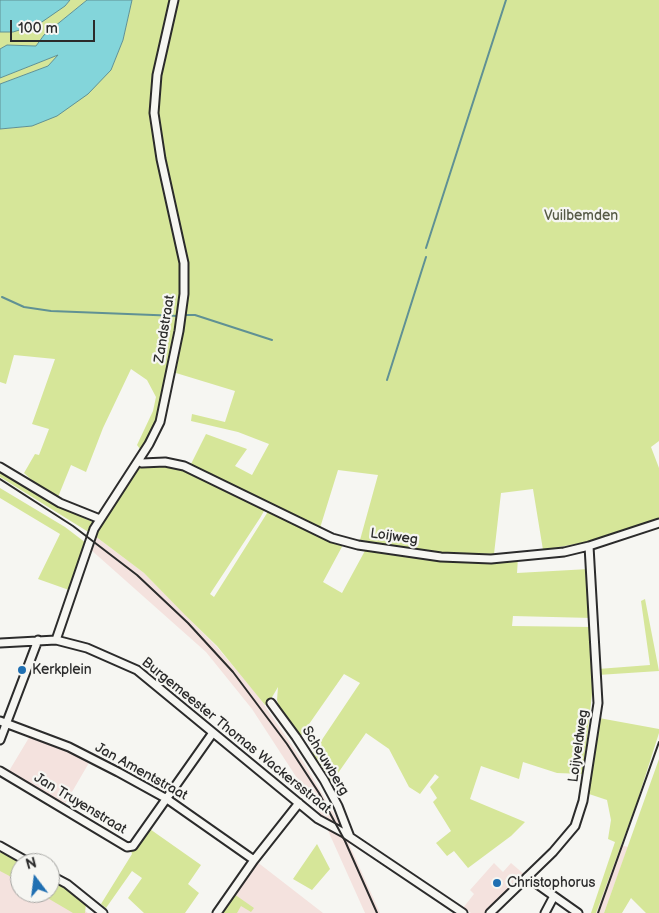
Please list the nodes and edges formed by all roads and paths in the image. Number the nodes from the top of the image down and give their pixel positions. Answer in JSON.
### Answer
{"nodes":[{"id":1,"x":174,"y":0,"type":"edge"},
{"id":2,"x":138,"y":461,"type":"junction"},
{"id":3,"x":0,"y":466,"type":"edge"},
{"id":4,"x":100,"y":519,"type":"junction"},
{"id":5,"x":659,"y":523,"type":"edge"},
{"id":6,"x":589,"y":546,"type":"junction"},
{"id":7,"x":38,"y":640,"type":"junction"},
{"id":8,"x":56,"y":640,"type":"junction"},
{"id":9,"x":0,"y":643,"type":"edge"},
{"id":10,"x":271,"y":703,"type":"dead end"},
{"id":11,"x":3,"y":722,"type":"edge"},
{"id":12,"x":212,"y":734,"type":"junction"},
{"id":13,"x":0,"y":740,"type":"edge"},
{"id":14,"x":0,"y":771,"type":"edge"},
{"id":15,"x":167,"y":799,"type":"junction"},
{"id":16,"x":299,"y":803,"type":"junction"},
{"id":17,"x":350,"y":837,"type":"junction"},
{"id":18,"x":0,"y":846,"type":"edge"},
{"id":19,"x":12,"y":853,"type":"edge"},
{"id":20,"x":254,"y":860,"type":"junction"},
{"id":21,"x":527,"y":877,"type":"junction"},
{"id":22,"x":60,"y":880,"type":"edge"},
{"id":23,"x":554,"y":896,"type":"junction"},
{"id":24,"x":103,"y":913,"type":"edge"},
{"id":25,"x":217,"y":913,"type":"edge"},
{"id":26,"x":463,"y":913,"type":"edge"},
{"id":27,"x":490,"y":913,"type":"edge"},
{"id":28,"x":545,"y":913,"type":"edge"},
{"id":29,"x":578,"y":913,"type":"edge"}],
"edges":[{"from":1,"to":2,"type":"street","name":"Zandstraat"},
{"from":2,"to":4,"type":"street","name":"Zandstraat"},
{"from":2,"to":6,"type":"street","name":"Loijweg"},
{"from":3,"to":4,"type":"street"},
{"from":4,"to":8,"type":"street","name":"Zandstraat"},
{"from":5,"to":6,"type":"street","name":"Loijweg"},
{"from":6,"to":21,"type":"street","name":"Loijveldweg"},
{"from":7,"to":8,"type":"street","name":"Burgemeester Thomas Wackersstraat"},
{"from":7,"to":9,"type":"street","name":"Burgemeester Thomas Wackersstraat"},
{"from":7,"to":11,"type":"street"},
{"from":8,"to":12,"type":"street","name":"Burgemeester Thomas Wackersstraat"},
{"from":10,"to":17,"type":"street","name":"Schouwberg"},
{"from":11,"to":13,"type":"street"},
{"from":11,"to":15,"type":"street","name":"Jan Amentstraat"},
{"from":12,"to":15,"type":"street","name":"Jan Truyenstraat"},
{"from":12,"to":16,"type":"street","name":"Burgemeester Thomas Wackersstraat"},
{"from":14,"to":15,"type":"street","name":"Jan Truyenstraat"},
{"from":15,"to":20,"type":"street","name":"Jan Amentstraat"},
{"from":16,"to":17,"type":"street","name":"Burgemeester Thomas Wackersstraat"},
{"from":16,"to":20,"type":"street"},
{"from":17,"to":26,"type":"street"},
{"from":18,"to":19,"type":"street"},
{"from":20,"to":25,"type":"street"},
{"from":21,"to":23,"type":"street"},
{"from":21,"to":27,"type":"street","name":"Loijveldweg"},
{"from":22,"to":24,"type":"street"},
{"from":23,"to":28,"type":"street"},
{"from":23,"to":29,"type":"street"}]}
